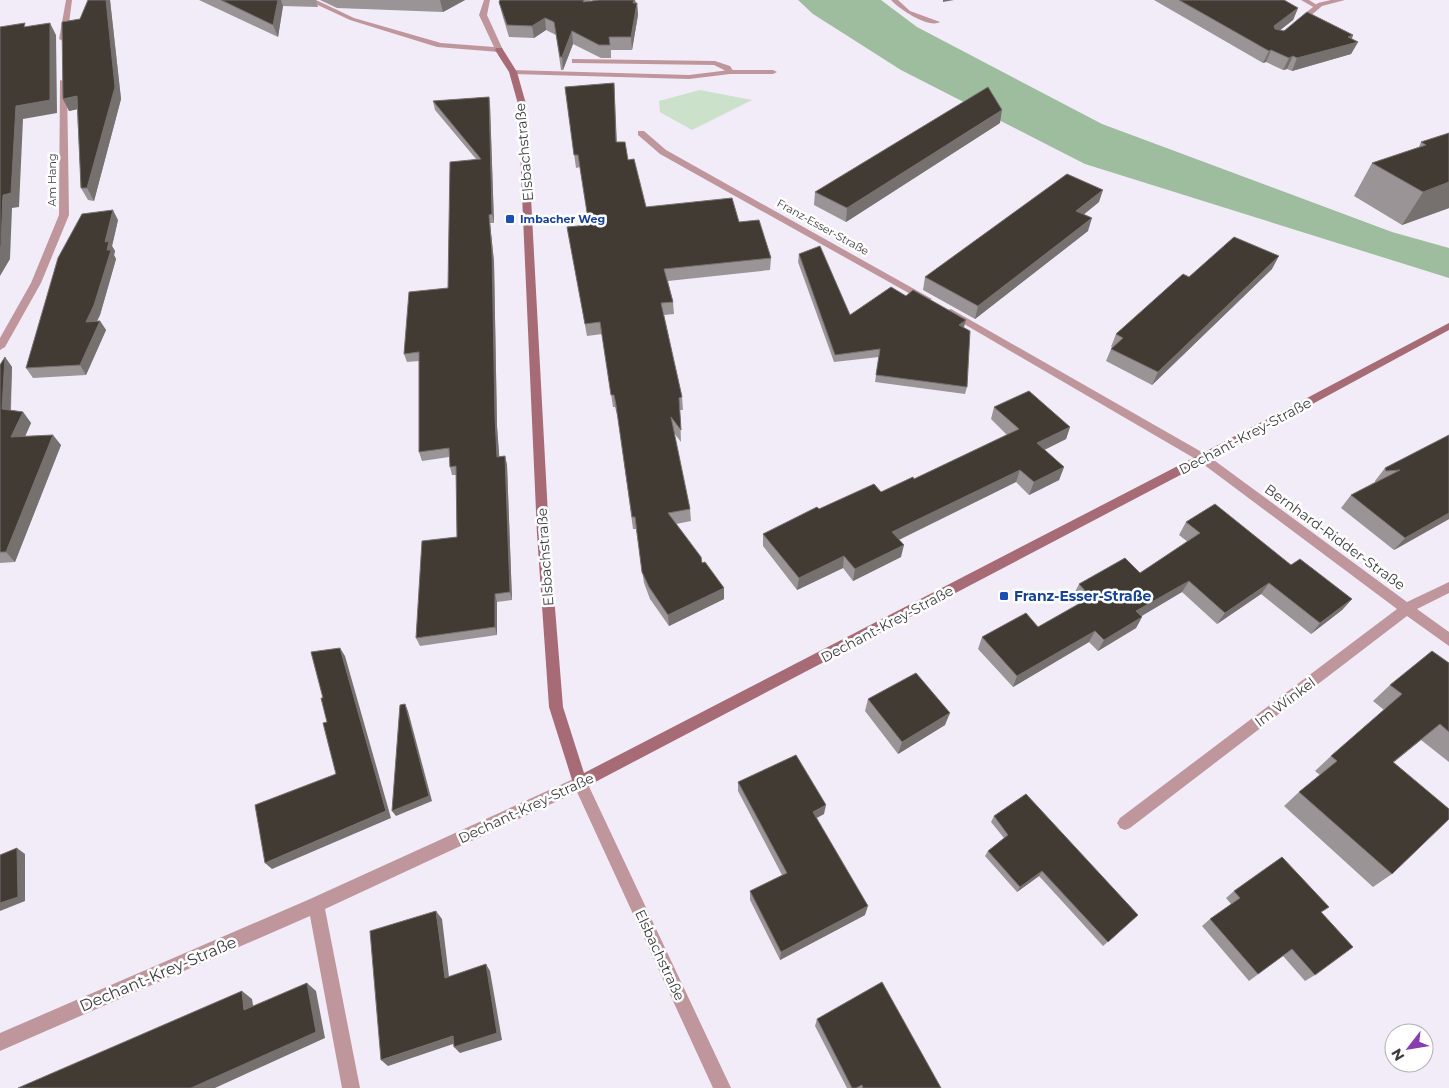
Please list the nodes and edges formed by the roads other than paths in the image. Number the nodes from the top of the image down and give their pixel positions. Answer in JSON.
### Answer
{"nodes":[{"id":1,"x":69,"y":0,"type":"edge"},
{"id":2,"x":310,"y":0,"type":"edge"},
{"id":3,"x":487,"y":0,"type":"edge"},
{"id":4,"x":894,"y":0,"type":"edge"},
{"id":5,"x":1304,"y":0,"type":"edge"},
{"id":6,"x":1342,"y":0,"type":"edge"},
{"id":7,"x":1317,"y":7,"type":"junction"},
{"id":8,"x":936,"y":22,"type":"dead end"},
{"id":9,"x":1288,"y":29,"type":"edge"},
{"id":10,"x":63,"y":49,"type":"edge"},
{"id":11,"x":499,"y":50,"type":"junction"},
{"id":12,"x":575,"y":61,"type":"dead end"},
{"id":13,"x":63,"y":69,"type":"edge"},
{"id":14,"x":513,"y":72,"type":"junction"},
{"id":15,"x":730,"y":72,"type":"junction"},
{"id":16,"x":774,"y":72,"type":"dead end"},
{"id":17,"x":641,"y":133,"type":"dead end"},
{"id":18,"x":1449,"y":326,"type":"edge"},
{"id":19,"x":0,"y":346,"type":"edge"},
{"id":20,"x":1203,"y":458,"type":"junction"},
{"id":21,"x":1449,"y":587,"type":"edge"},
{"id":22,"x":1407,"y":609,"type":"junction"},
{"id":23,"x":1449,"y":640,"type":"edge"},
{"id":24,"x":580,"y":783,"type":"junction"},
{"id":25,"x":1125,"y":823,"type":"dead end"},
{"id":26,"x":316,"y":906,"type":"junction"},
{"id":27,"x":0,"y":1042,"type":"edge"},
{"id":28,"x":352,"y":1088,"type":"edge"},
{"id":29,"x":722,"y":1088,"type":"edge"}],
"edges":[{"from":1,"to":10,"type":"street"},
{"from":2,"to":11,"type":"street"},
{"from":3,"to":11,"type":"street","name":"Elsbachstraße"},
{"from":4,"to":8,"type":"street"},
{"from":5,"to":7,"type":"street"},
{"from":6,"to":7,"type":"street"},
{"from":7,"to":9,"type":"street"},
{"from":11,"to":14,"type":"street","name":"Elsbachstraße"},
{"from":12,"to":15,"type":"street"},
{"from":13,"to":19,"type":"street","name":"Am Hang"},
{"from":14,"to":15,"type":"street"},
{"from":14,"to":24,"type":"street","name":"Elsbachstraße"},
{"from":15,"to":16,"type":"street"},
{"from":17,"to":20,"type":"street","name":"Franz-Esser-Straße"},
{"from":18,"to":20,"type":"street","name":"Dechant-Krey-Straße"},
{"from":20,"to":22,"type":"street","name":"Bernhard-Ridder-Straße"},
{"from":20,"to":24,"type":"street","name":"Dechant-Krey-Straße"},
{"from":21,"to":22,"type":"street","name":"Im Winkel"},
{"from":22,"to":23,"type":"street","name":"Bernhard-Ridder-Straße"},
{"from":22,"to":25,"type":"street","name":"Im Winkel"},
{"from":24,"to":26,"type":"street","name":"Dechant-Krey-Straße"},
{"from":24,"to":29,"type":"street","name":"Elsbachstraße"},
{"from":26,"to":27,"type":"street","name":"Dechant-Krey-Straße"},
{"from":26,"to":28,"type":"street"}]}
